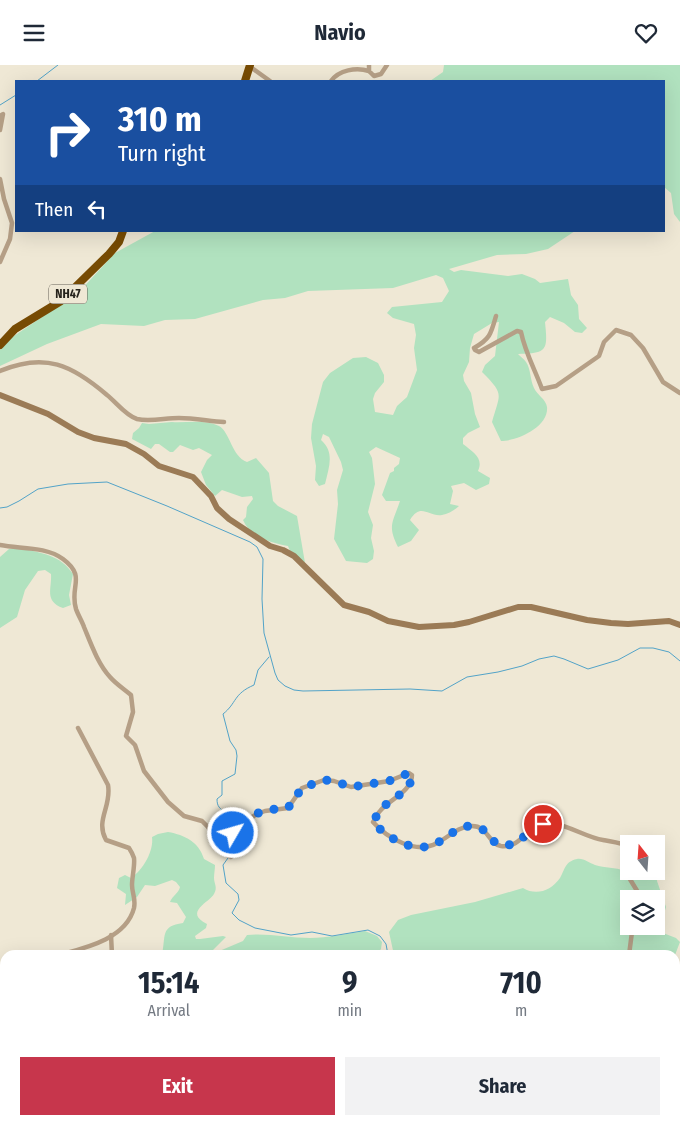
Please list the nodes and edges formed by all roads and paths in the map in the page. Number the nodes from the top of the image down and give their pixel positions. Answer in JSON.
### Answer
{"nodes":[{"id":1,"x":369,"y":65,"type":"edge"},
{"id":2,"x":387,"y":65,"type":"edge"},
{"id":3,"x":250,"y":66,"type":"edge"},
{"id":4,"x":369,"y":71,"type":"junction"},
{"id":5,"x":245,"y":80,"type":"edge"},
{"id":6,"x":269,"y":80,"type":"edge"},
{"id":7,"x":333,"y":80,"type":"edge"},
{"id":8,"x":0,"y":116,"type":"edge"},
{"id":9,"x":0,"y":131,"type":"edge"},
{"id":10,"x":0,"y":179,"type":"edge"},
{"id":11,"x":123,"y":232,"type":"edge"},
{"id":12,"x":0,"y":262,"type":"edge"},
{"id":13,"x":496,"y":316,"type":"dead end"},
{"id":14,"x":2,"y":340,"type":"edge"},
{"id":15,"x":0,"y":371,"type":"edge"},
{"id":16,"x":680,"y":393,"type":"edge"},
{"id":17,"x":0,"y":395,"type":"edge"},
{"id":18,"x":224,"y":422,"type":"dead end"},
{"id":19,"x":0,"y":545,"type":"edge"},
{"id":20,"x":680,"y":625,"type":"edge"},
{"id":21,"x":78,"y":728,"type":"dead end"},
{"id":22,"x":620,"y":843,"type":"edge"},
{"id":23,"x":111,"y":935,"type":"junction"},
{"id":24,"x":631,"y":935,"type":"edge"},
{"id":25,"x":75,"y":950,"type":"edge"},
{"id":26,"x":112,"y":950,"type":"edge"},
{"id":27,"x":629,"y":950,"type":"edge"}],
"edges":[{"from":1,"to":4,"type":"street"},
{"from":2,"to":4,"type":"street"},
{"from":3,"to":5,"type":"highway"},
{"from":3,"to":6,"type":"street"},
{"from":4,"to":7,"type":"street"},
{"from":8,"to":9,"type":"street"},
{"from":10,"to":12,"type":"street"},
{"from":11,"to":14,"type":"highway","number":"NH47"},
{"from":13,"to":16,"type":"street"},
{"from":15,"to":18,"type":"street"},
{"from":17,"to":20,"type":"street"},
{"from":19,"to":22,"type":"street"},
{"from":21,"to":23,"type":"street"},
{"from":23,"to":25,"type":"street"},
{"from":23,"to":26,"type":"street"},
{"from":24,"to":27,"type":"street"}]}
